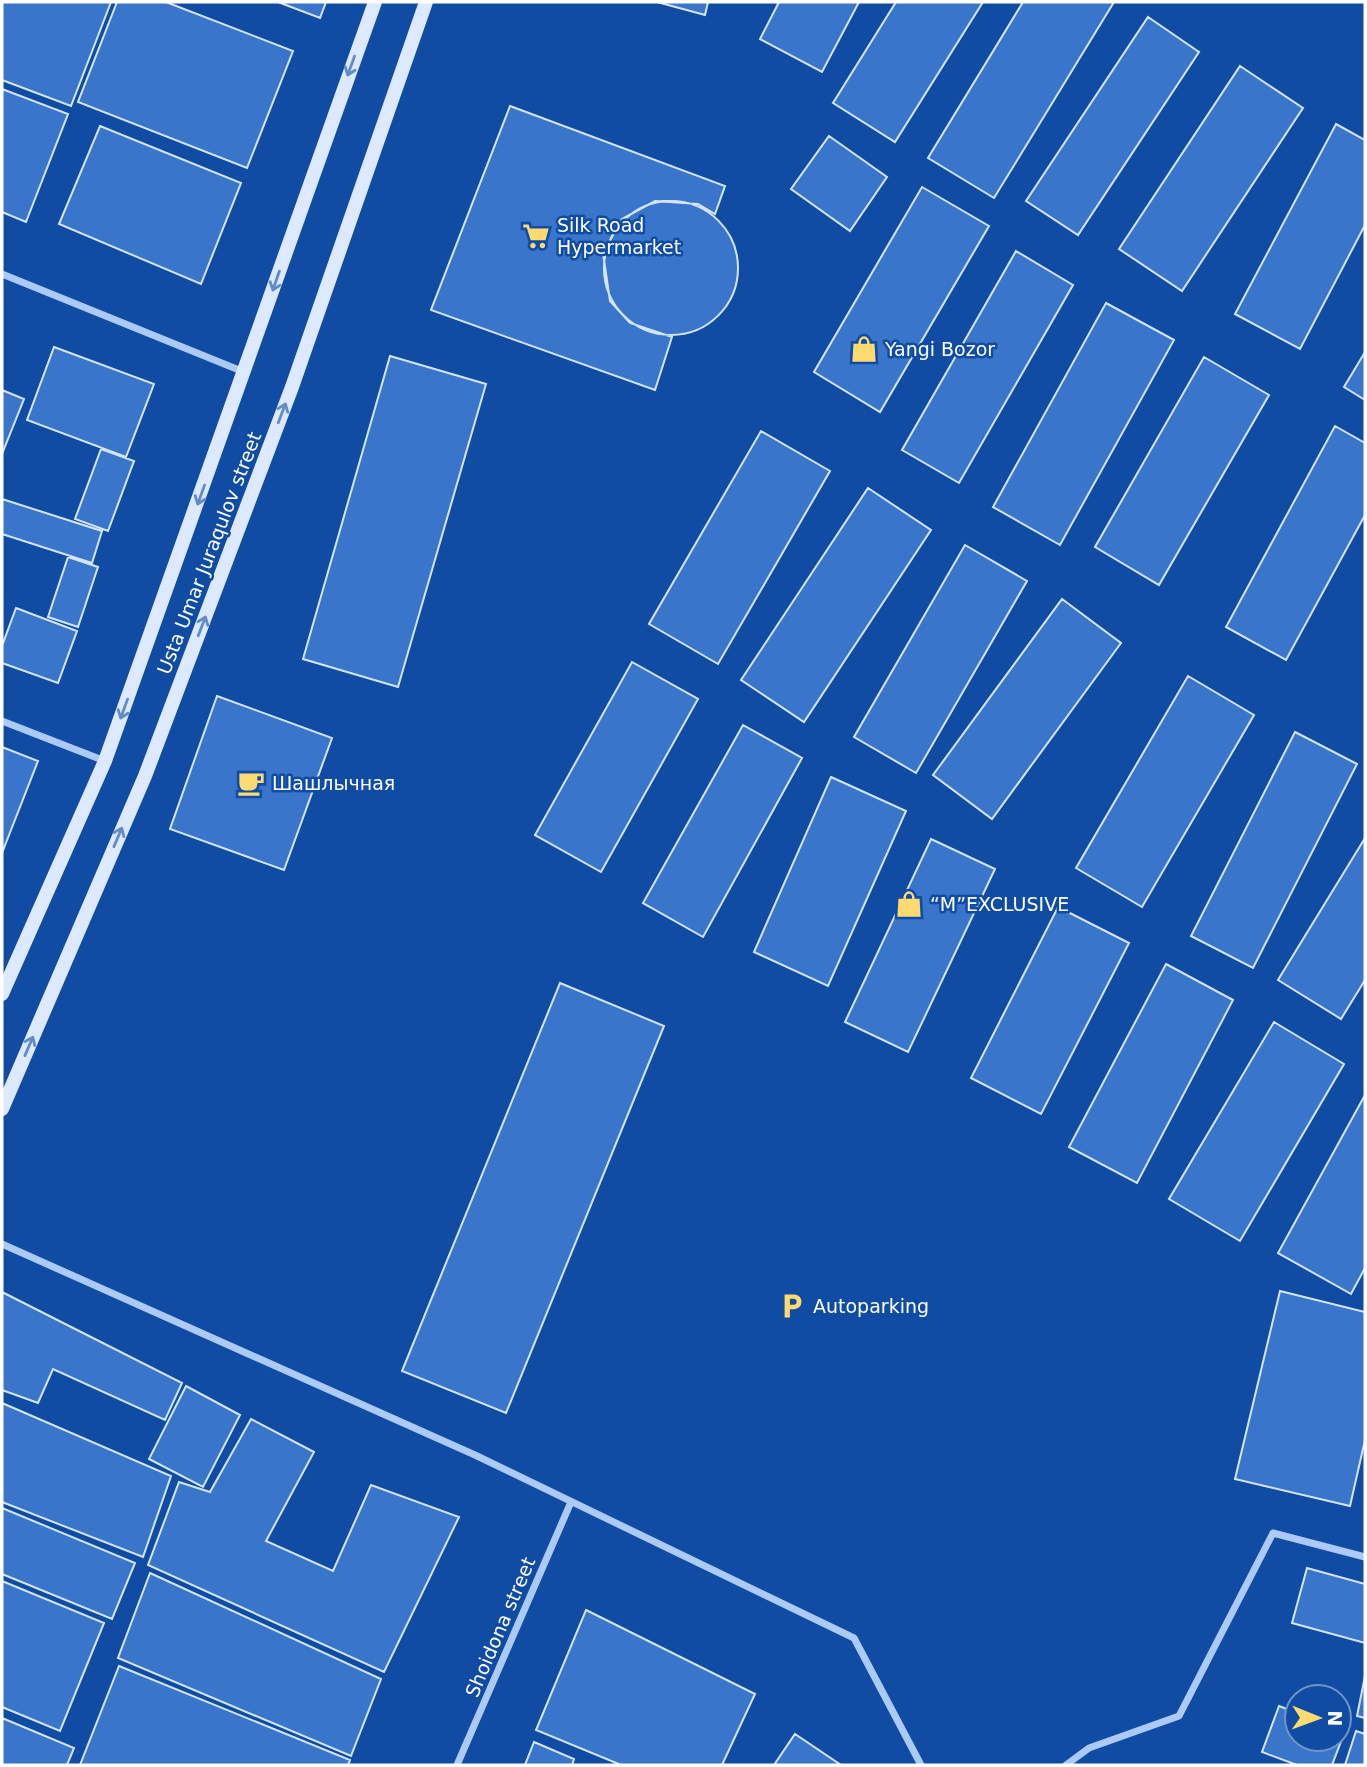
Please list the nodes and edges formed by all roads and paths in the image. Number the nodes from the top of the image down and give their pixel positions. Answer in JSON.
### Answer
{"nodes":[{"id":1,"x":375,"y":2,"type":"edge"},
{"id":2,"x":426,"y":2,"type":"edge"},
{"id":3,"x":2,"y":274,"type":"edge"},
{"id":4,"x":245,"y":372,"type":"junction"},
{"id":5,"x":2,"y":721,"type":"edge"},
{"id":6,"x":106,"y":761,"type":"junction"},
{"id":7,"x":2,"y":993,"type":"edge"},
{"id":8,"x":2,"y":1109,"type":"edge"},
{"id":9,"x":2,"y":1244,"type":"edge"},
{"id":10,"x":571,"y":1502,"type":"junction"},
{"id":11,"x":1365,"y":1558,"type":"edge"},
{"id":12,"x":457,"y":1765,"type":"edge"},
{"id":13,"x":921,"y":1765,"type":"edge"},
{"id":14,"x":1066,"y":1765,"type":"edge"}],
"edges":[{"from":1,"to":4,"type":"main road","name":"Usta Umar Juraqulov street","one_way":true},
{"from":8,"to":2,"type":"main road","name":"Usta Umar Juraqulov street","one_way":true},
{"from":3,"to":4,"type":"street"},
{"from":4,"to":6,"type":"main road","name":"Usta Umar Juraqulov street","one_way":true},
{"from":5,"to":6,"type":"street"},
{"from":6,"to":7,"type":"main road","name":"Usta Umar Juraqulov street"},
{"from":9,"to":10,"type":"street"},
{"from":10,"to":12,"type":"street","name":"Shoidona street"},
{"from":10,"to":13,"type":"street"},
{"from":11,"to":14,"type":"street"}]}
